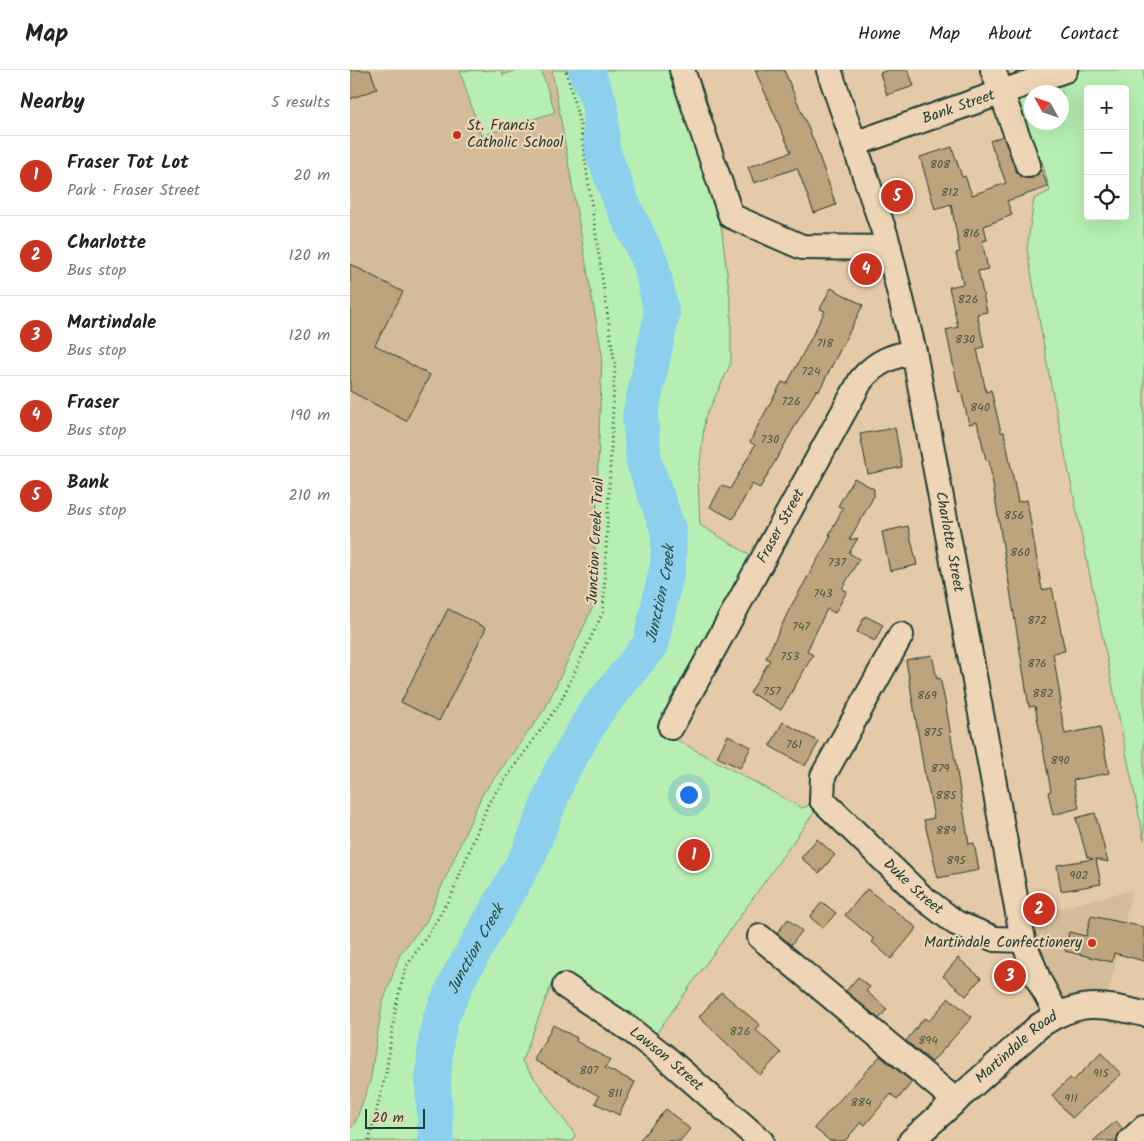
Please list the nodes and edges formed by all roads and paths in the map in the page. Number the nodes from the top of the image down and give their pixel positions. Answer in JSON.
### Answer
{"nodes":[{"id":1,"x":566,"y":70,"type":"edge"},
{"id":2,"x":682,"y":70,"type":"edge"},
{"id":3,"x":829,"y":70,"type":"edge"},
{"id":4,"x":1065,"y":70,"type":"edge"},
{"id":5,"x":997,"y":80,"type":"edge"},
{"id":6,"x":854,"y":144,"type":"junction"},
{"id":7,"x":1028,"y":165,"type":"dead end"},
{"id":8,"x":889,"y":248,"type":"junction"},
{"id":9,"x":914,"y":352,"type":"junction"},
{"id":10,"x":901,"y":635,"type":"dead end"},
{"id":11,"x":671,"y":727,"type":"dead end"},
{"id":12,"x":760,"y":937,"type":"dead end"},
{"id":13,"x":1023,"y":940,"type":"junction"},
{"id":14,"x":565,"y":986,"type":"dead end"},
{"id":15,"x":1057,"y":1014,"type":"junction"},
{"id":16,"x":1144,"y":1014,"type":"edge"},
{"id":17,"x":956,"y":1101,"type":"junction"},
{"id":18,"x":1144,"y":1128,"type":"edge"},
{"id":19,"x":369,"y":1141,"type":"edge"},
{"id":20,"x":761,"y":1141,"type":"edge"},
{"id":21,"x":911,"y":1141,"type":"edge"},
{"id":22,"x":1130,"y":1141,"type":"edge"}],
"edges":[{"from":1,"to":19,"type":"path","name":"Junction Creek Trail"},
{"from":2,"to":8,"type":"street"},
{"from":3,"to":6,"type":"street","name":"Charlotte Street"},
{"from":4,"to":5,"type":"street","name":"Bank Street"},
{"from":5,"to":6,"type":"street","name":"Bank Street"},
{"from":5,"to":7,"type":"street"},
{"from":6,"to":8,"type":"street","name":"Charlotte Street"},
{"from":8,"to":9,"type":"street","name":"Charlotte Street"},
{"from":9,"to":11,"type":"street","name":"Fraser Street"},
{"from":9,"to":13,"type":"street","name":"Charlotte Street"},
{"from":10,"to":13,"type":"street","name":"Duke Street"},
{"from":12,"to":17,"type":"street"},
{"from":13,"to":15,"type":"street","name":"Charlotte Street"},
{"from":14,"to":20,"type":"street","name":"Lawson Street"},
{"from":15,"to":16,"type":"street","name":"Martindale Road"},
{"from":15,"to":17,"type":"street","name":"Martindale Road"},
{"from":17,"to":21,"type":"street","name":"Martindale Road"},
{"from":18,"to":22,"type":"street"}]}
